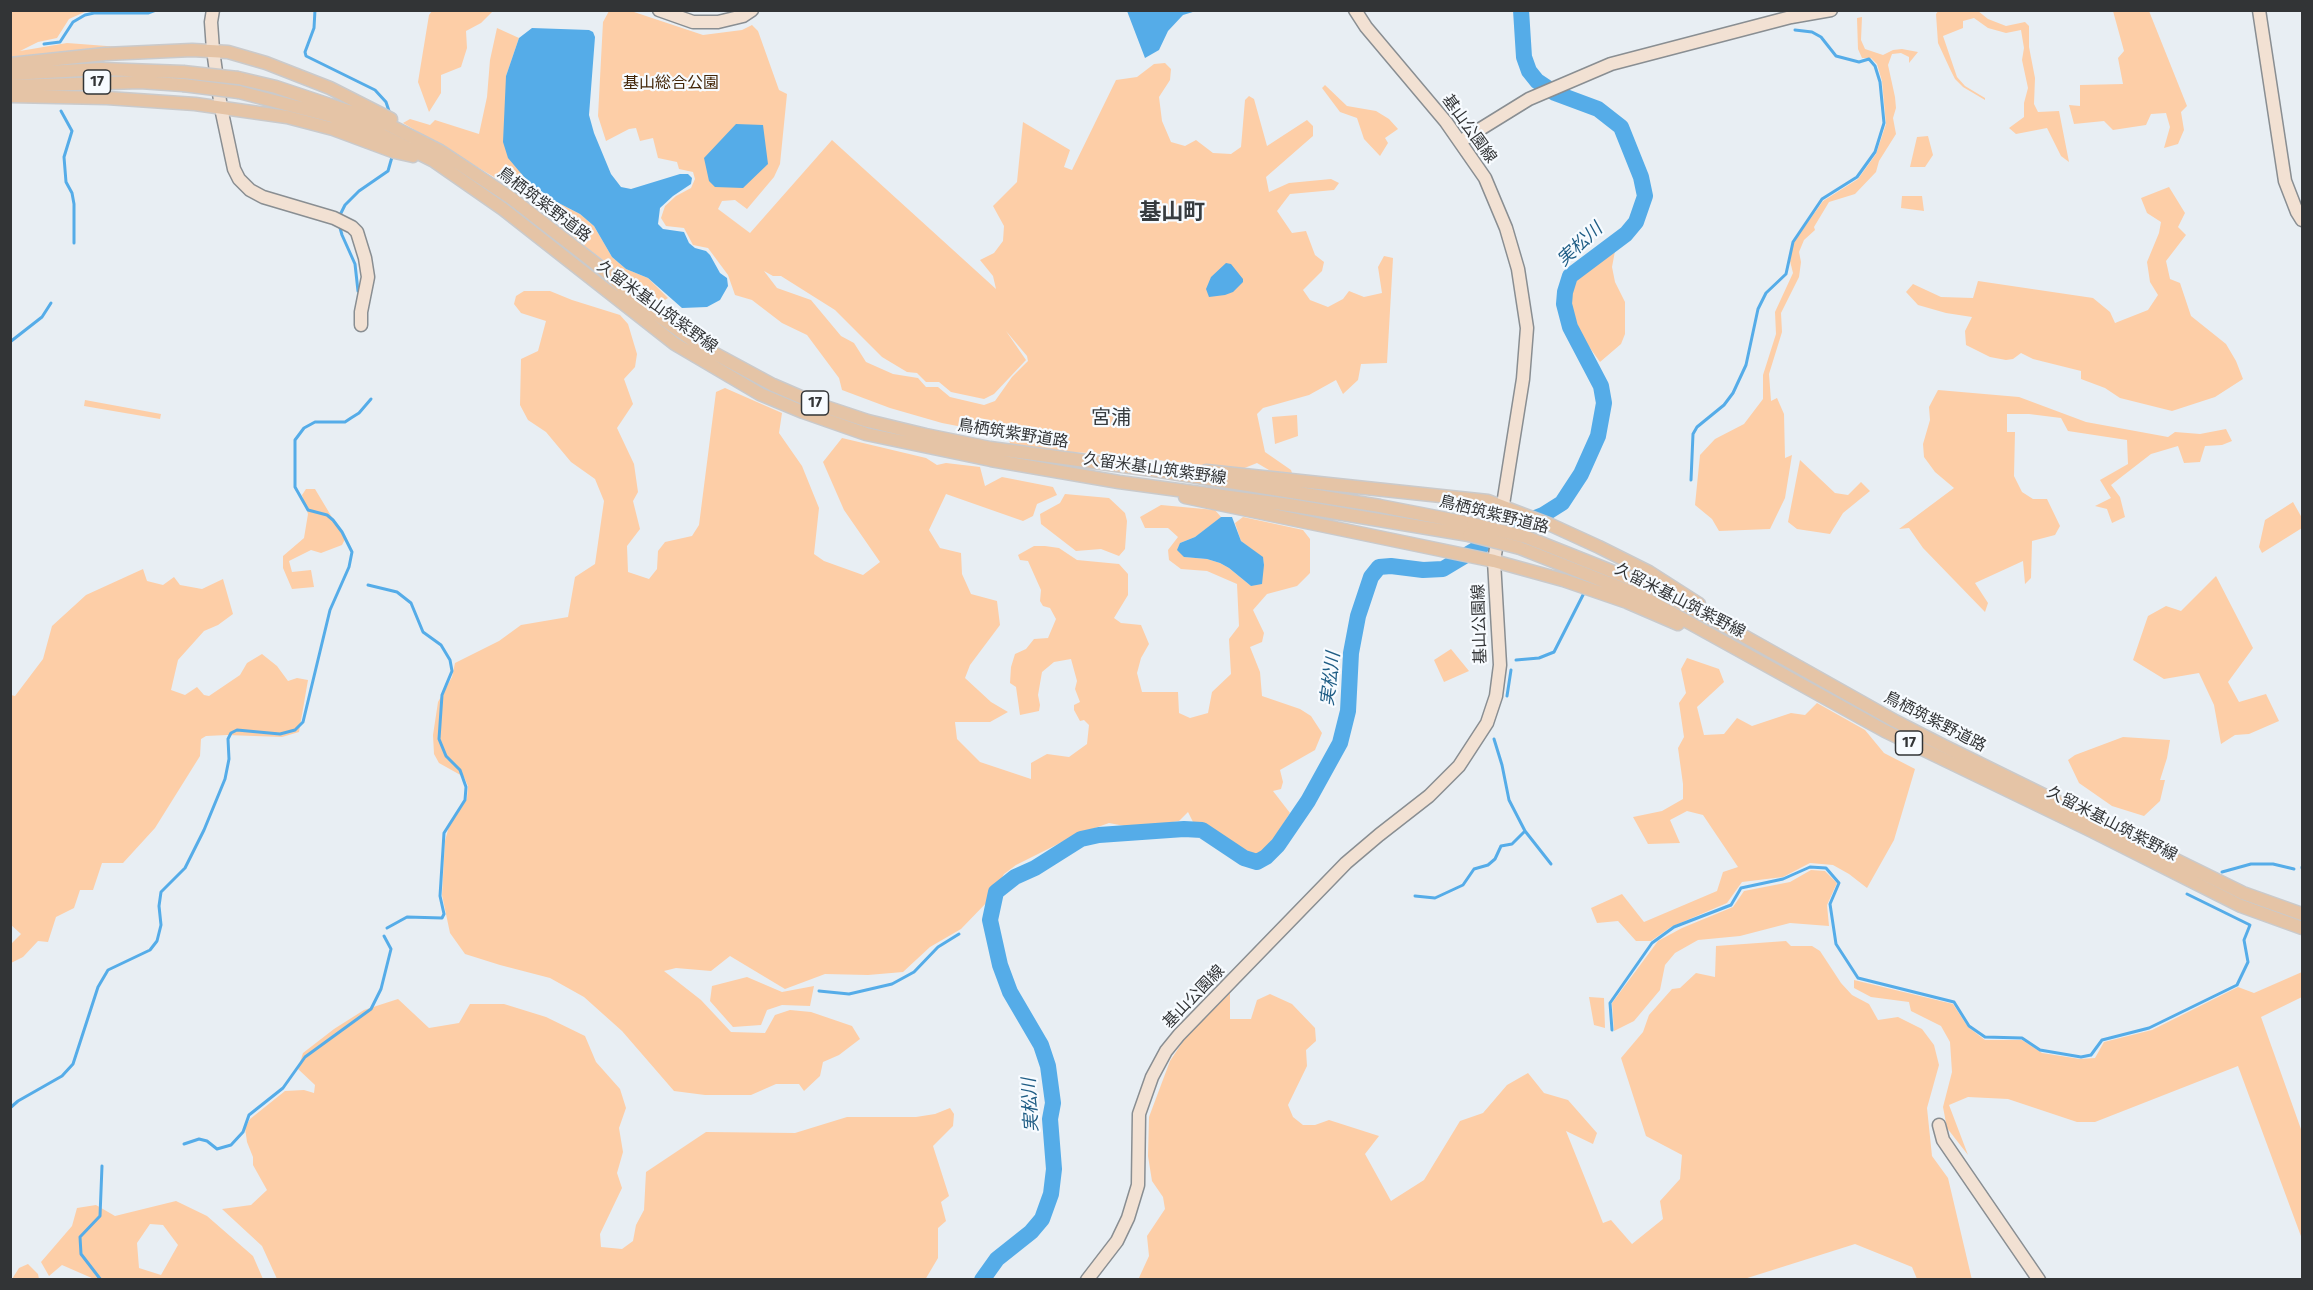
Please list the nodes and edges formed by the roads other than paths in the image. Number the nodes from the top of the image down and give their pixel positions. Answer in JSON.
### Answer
{"nodes":[{"id":1,"x":213,"y":10,"type":"edge"},
{"id":2,"x":659,"y":10,"type":"edge"},
{"id":3,"x":752,"y":10,"type":"edge"},
{"id":4,"x":1355,"y":10,"type":"edge"},
{"id":5,"x":1831,"y":10,"type":"edge"},
{"id":6,"x":2259,"y":10,"type":"edge"},
{"id":7,"x":213,"y":50,"type":"junction"},
{"id":8,"x":10,"y":64,"type":"edge"},
{"id":9,"x":10,"y":74,"type":"edge"},
{"id":10,"x":183,"y":79,"type":"junction"},
{"id":11,"x":10,"y":86,"type":"edge"},
{"id":12,"x":10,"y":96,"type":"edge"},
{"id":13,"x":221,"y":108,"type":"junction"},
{"id":14,"x":1461,"y":141,"type":"junction"},
{"id":15,"x":437,"y":156,"type":"junction"},
{"id":16,"x":2302,"y":220,"type":"edge"},
{"id":17,"x":361,"y":326,"type":"dead end"},
{"id":18,"x":1105,"y":463,"type":"junction"},
{"id":19,"x":1119,"y":482,"type":"junction"},
{"id":20,"x":1503,"y":506,"type":"junction"},
{"id":21,"x":1471,"y":530,"type":"junction"},
{"id":22,"x":1523,"y":543,"type":"junction"},
{"id":23,"x":1494,"y":561,"type":"junction"},
{"id":24,"x":1742,"y":635,"type":"junction"},
{"id":25,"x":1732,"y":645,"type":"junction"},
{"id":26,"x":2302,"y":914,"type":"edge"},
{"id":27,"x":2302,"y":928,"type":"edge"},
{"id":28,"x":1939,"y":1125,"type":"dead end"},
{"id":29,"x":1087,"y":1280,"type":"edge"},
{"id":30,"x":2039,"y":1280,"type":"edge"}],
"edges":[{"from":1,"to":7,"type":"main road"},
{"from":2,"to":3,"type":"main road"},
{"from":4,"to":14,"type":"main road","name":"基山公園線"},
{"from":5,"to":14,"type":"main road"},
{"from":6,"to":16,"type":"main road"},
{"from":7,"to":8,"type":"main road"},
{"from":7,"to":13,"type":"main road"},
{"from":7,"to":15,"type":"main road"},
{"from":9,"to":10,"type":"main road","name":"鳥栖筑紫野道路","number":"17"},
{"from":10,"to":11,"type":"main road","name":"久留米基山筑紫野線","number":"17"},
{"from":10,"to":15,"type":"main road","name":"久留米基山筑紫野線","number":"17","bridge":true},
{"from":10,"to":15,"type":"main road","name":"鳥栖筑紫野道路","number":"17","bridge":true},
{"from":12,"to":13,"type":"main road"},
{"from":13,"to":15,"type":"main road"},
{"from":13,"to":17,"type":"main road"},
{"from":14,"to":20,"type":"main road","name":"基山公園線"},
{"from":15,"to":18,"type":"main road","name":"鳥栖筑紫野道路","number":"17"},
{"from":15,"to":19,"type":"main road","name":"久留米基山筑紫野線","number":"17"},
{"from":18,"to":20,"type":"main road"},
{"from":18,"to":21,"type":"main road","name":"鳥栖筑紫野道路","number":"17"},
{"from":19,"to":21,"type":"main road","name":"久留米基山筑紫野線","number":"17"},
{"from":19,"to":23,"type":"main road"},
{"from":20,"to":23,"type":"main road","name":"基山公園線"},
{"from":20,"to":24,"type":"main road"},
{"from":21,"to":22,"type":"main road","name":"久留米基山筑紫野線","number":"17","bridge":true},
{"from":22,"to":24,"type":"main road","name":"鳥栖筑紫野道路","number":"17"},
{"from":22,"to":25,"type":"main road","name":"久留米基山筑紫野線","number":"17"},
{"from":23,"to":25,"type":"main road"},
{"from":23,"to":29,"type":"main road","name":"基山公園線"},
{"from":24,"to":26,"type":"main road","name":"鳥栖筑紫野道路","number":"17"},
{"from":25,"to":27,"type":"main road","name":"久留米基山筑紫野線","number":"17"},
{"from":28,"to":30,"type":"main road"}]}
